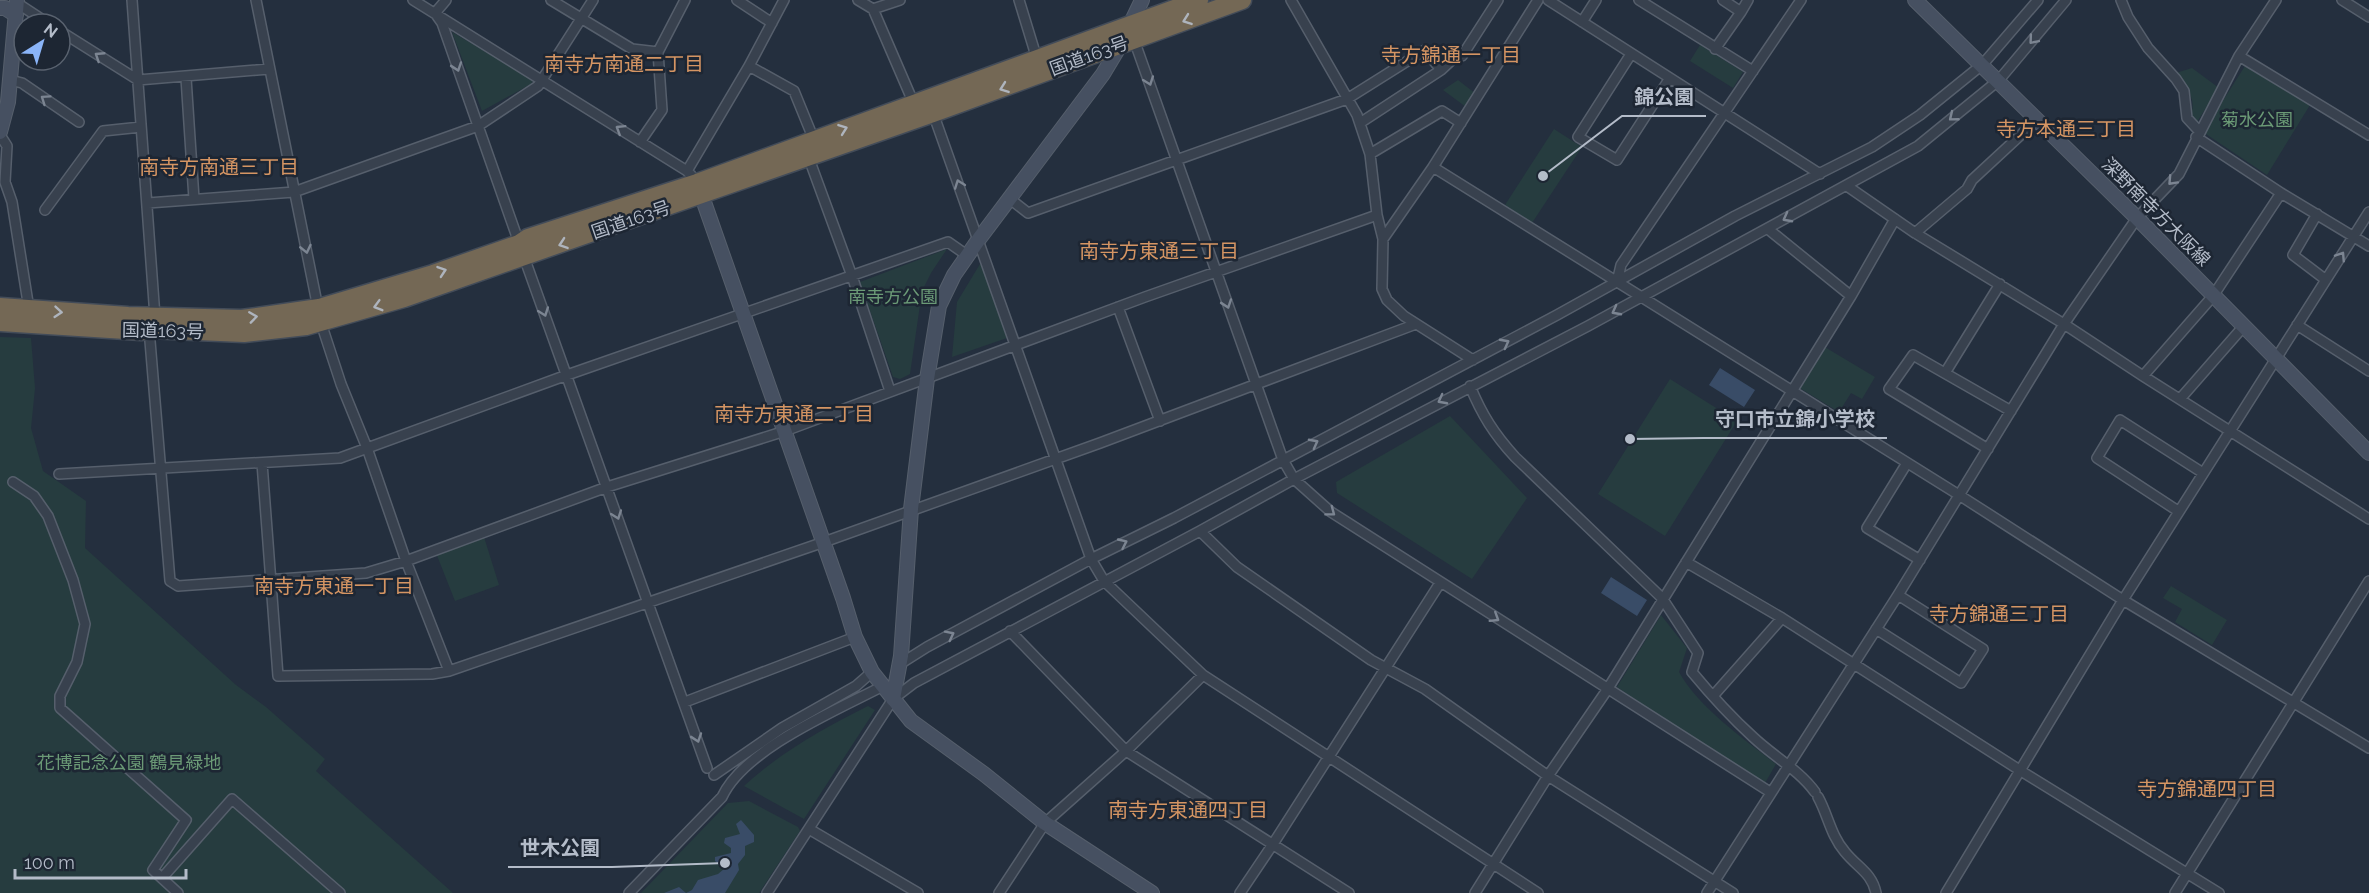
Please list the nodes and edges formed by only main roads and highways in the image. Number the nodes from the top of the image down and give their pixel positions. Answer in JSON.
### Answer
{"nodes":[{"id":1,"x":1199,"y":0,"type":"edge"},
{"id":2,"x":1242,"y":0,"type":"edge"},
{"id":3,"x":1128,"y":36,"type":"junction"},
{"id":4,"x":811,"y":148,"type":"junction"},
{"id":5,"x":0,"y":308,"type":"edge"},
{"id":6,"x":0,"y":322,"type":"edge"},
{"id":7,"x":152,"y":323,"type":"junction"}],
"edges":[{"from":1,"to":3,"type":"highway","name":"国道163号"},
{"from":2,"to":3,"type":"highway","name":"国道163号","one_way":true},
{"from":3,"to":4,"type":"highway","name":"国道163号","one_way":true},
{"from":4,"to":3,"type":"highway","name":"国道163号","one_way":true},
{"from":4,"to":7,"type":"highway","name":"国道163号"},
{"from":5,"to":7,"type":"highway","name":"国道163号","one_way":true},
{"from":6,"to":7,"type":"highway","name":"国道163号"}]}
